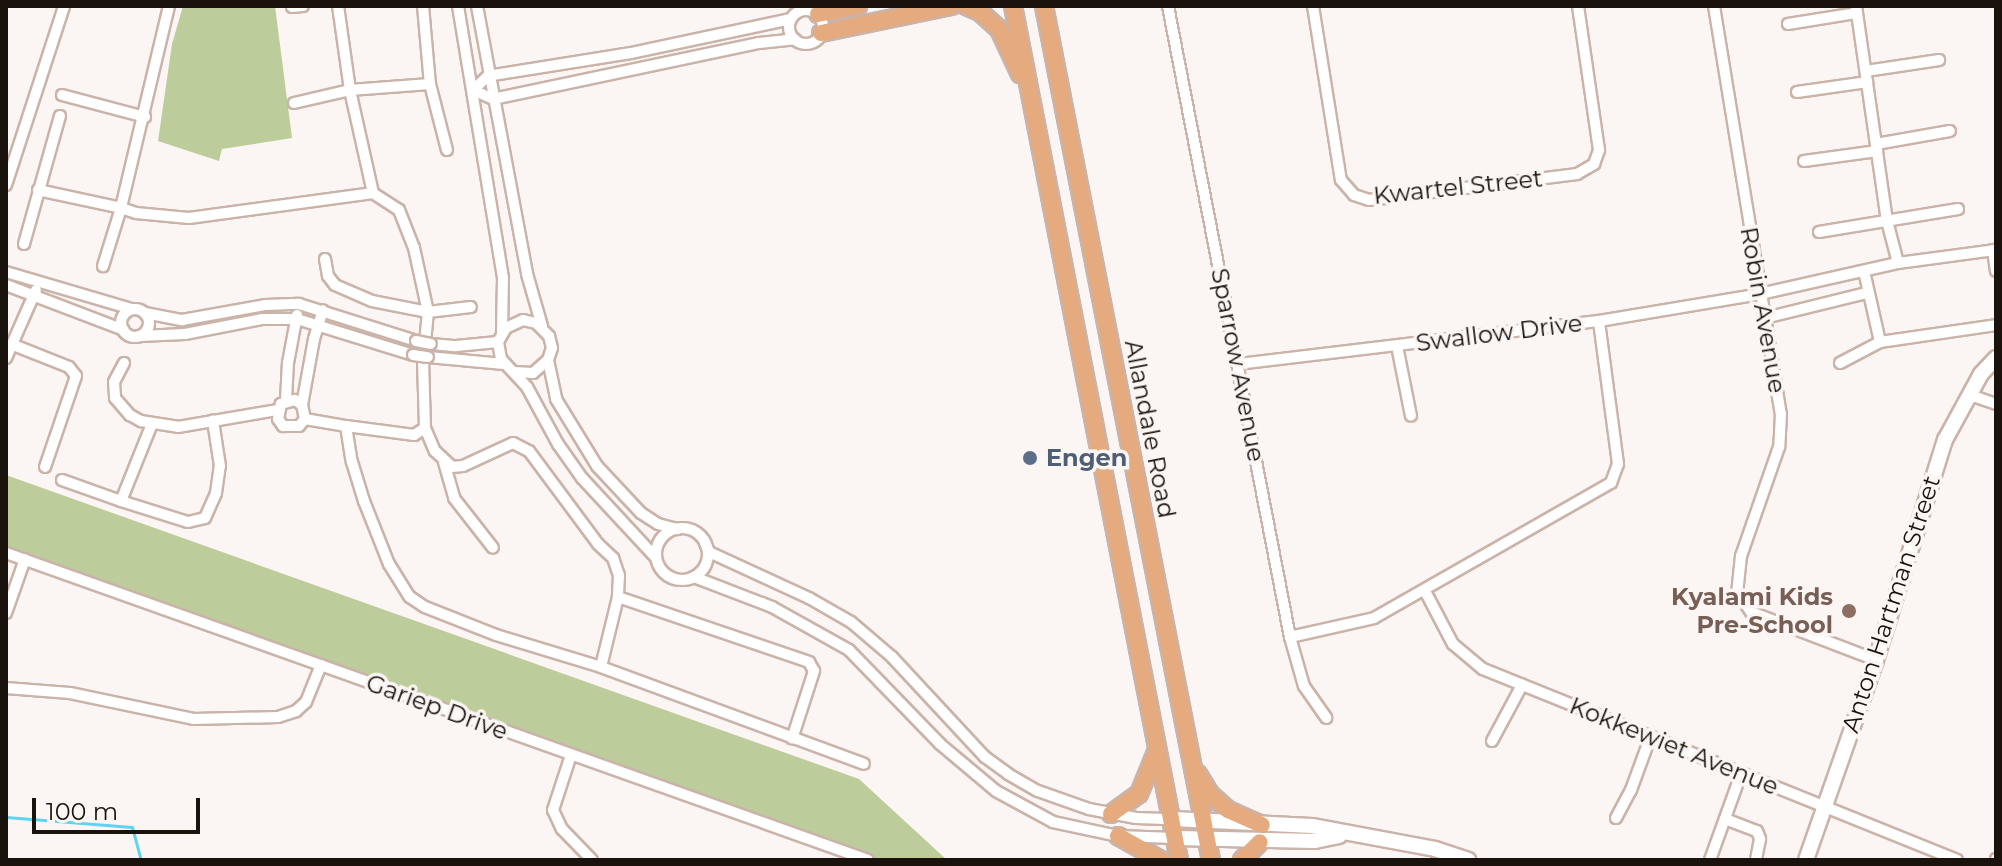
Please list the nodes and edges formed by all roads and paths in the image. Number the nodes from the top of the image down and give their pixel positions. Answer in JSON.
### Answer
{"nodes":[{"id":1,"x":64,"y":6,"type":"edge"},
{"id":2,"x":169,"y":6,"type":"edge"},
{"id":3,"x":303,"y":6,"type":"edge"},
{"id":4,"x":338,"y":6,"type":"edge"},
{"id":5,"x":423,"y":6,"type":"edge"},
{"id":6,"x":458,"y":6,"type":"edge"},
{"id":7,"x":477,"y":6,"type":"edge"},
{"id":8,"x":951,"y":6,"type":"edge"},
{"id":9,"x":966,"y":6,"type":"edge"},
{"id":10,"x":1013,"y":6,"type":"edge"},
{"id":11,"x":1044,"y":6,"type":"edge"},
{"id":12,"x":1168,"y":6,"type":"edge"},
{"id":13,"x":1313,"y":6,"type":"edge"},
{"id":14,"x":1578,"y":6,"type":"edge"},
{"id":15,"x":1714,"y":6,"type":"edge"},
{"id":16,"x":292,"y":7,"type":"edge"},
{"id":17,"x":848,"y":7,"type":"edge"},
{"id":18,"x":1856,"y":9,"type":"edge"},
{"id":19,"x":818,"y":14,"type":"junction"},
{"id":20,"x":791,"y":19,"type":"junction"},
{"id":21,"x":1788,"y":24,"type":"dead end"},
{"id":22,"x":821,"y":33,"type":"junction"},
{"id":23,"x":795,"y":39,"type":"junction"},
{"id":24,"x":1939,"y":60,"type":"dead end"},
{"id":25,"x":488,"y":76,"type":"junction"},
{"id":26,"x":1866,"y":76,"type":"junction"},
{"id":27,"x":430,"y":84,"type":"junction"},
{"id":28,"x":350,"y":90,"type":"junction"},
{"id":29,"x":473,"y":90,"type":"junction"},
{"id":30,"x":1797,"y":92,"type":"dead end"},
{"id":31,"x":62,"y":95,"type":"dead end"},
{"id":32,"x":493,"y":99,"type":"junction"},
{"id":33,"x":294,"y":103,"type":"dead end"},
{"id":34,"x":1035,"y":113,"type":"junction"},
{"id":35,"x":60,"y":116,"type":"dead end"},
{"id":36,"x":145,"y":117,"type":"junction"},
{"id":37,"x":1950,"y":131,"type":"dead end"},
{"id":38,"x":1877,"y":147,"type":"junction"},
{"id":39,"x":447,"y":150,"type":"dead end"},
{"id":40,"x":1804,"y":161,"type":"dead end"},
{"id":41,"x":6,"y":185,"type":"edge"},
{"id":42,"x":38,"y":190,"type":"junction"},
{"id":43,"x":373,"y":193,"type":"junction"},
{"id":44,"x":121,"y":208,"type":"junction"},
{"id":45,"x":1958,"y":209,"type":"dead end"},
{"id":46,"x":1887,"y":221,"type":"junction"},
{"id":47,"x":1819,"y":232,"type":"dead end"},
{"id":48,"x":24,"y":244,"type":"dead end"},
{"id":49,"x":1994,"y":250,"type":"edge"},
{"id":50,"x":325,"y":259,"type":"dead end"},
{"id":51,"x":1898,"y":263,"type":"junction"},
{"id":52,"x":103,"y":266,"type":"dead end"},
{"id":53,"x":1864,"y":271,"type":"junction"},
{"id":54,"x":1996,"y":271,"type":"edge"},
{"id":55,"x":6,"y":272,"type":"edge"},
{"id":56,"x":40,"y":280,"type":"junction"},
{"id":57,"x":6,"y":285,"type":"edge"},
{"id":58,"x":35,"y":293,"type":"junction"},
{"id":59,"x":1867,"y":293,"type":"junction"},
{"id":60,"x":1760,"y":294,"type":"junction"},
{"id":61,"x":299,"y":304,"type":"junction"},
{"id":62,"x":471,"y":307,"type":"dead end"},
{"id":63,"x":132,"y":309,"type":"junction"},
{"id":64,"x":323,"y":310,"type":"junction"},
{"id":65,"x":428,"y":312,"type":"junction"},
{"id":66,"x":145,"y":313,"type":"junction"},
{"id":67,"x":1765,"y":318,"type":"junction"},
{"id":68,"x":297,"y":319,"type":"junction"},
{"id":69,"x":1599,"y":321,"type":"junction"},
{"id":70,"x":318,"y":325,"type":"junction"},
{"id":71,"x":1996,"y":325,"type":"edge"},
{"id":72,"x":542,"y":326,"type":"junction"},
{"id":73,"x":124,"y":330,"type":"junction"},
{"id":74,"x":139,"y":336,"type":"junction"},
{"id":75,"x":500,"y":337,"type":"junction"},
{"id":76,"x":1880,"y":342,"type":"junction"},
{"id":77,"x":11,"y":344,"type":"junction"},
{"id":78,"x":1397,"y":346,"type":"junction"},
{"id":79,"x":6,"y":358,"type":"edge"},
{"id":80,"x":1996,"y":358,"type":"edge"},
{"id":81,"x":548,"y":360,"type":"junction"},
{"id":82,"x":124,"y":363,"type":"dead end"},
{"id":83,"x":1840,"y":363,"type":"dead end"},
{"id":84,"x":504,"y":364,"type":"junction"},
{"id":85,"x":1238,"y":364,"type":"junction"},
{"id":86,"x":514,"y":372,"type":"junction"},
{"id":87,"x":1970,"y":395,"type":"junction"},
{"id":88,"x":286,"y":400,"type":"junction"},
{"id":89,"x":1996,"y":404,"type":"edge"},
{"id":90,"x":302,"y":405,"type":"junction"},
{"id":91,"x":277,"y":410,"type":"junction"},
{"id":92,"x":1411,"y":416,"type":"dead end"},
{"id":93,"x":305,"y":419,"type":"junction"},
{"id":94,"x":213,"y":421,"type":"junction"},
{"id":95,"x":152,"y":424,"type":"junction"},
{"id":96,"x":346,"y":426,"type":"junction"},
{"id":97,"x":425,"y":428,"type":"junction"},
{"id":98,"x":444,"y":462,"type":"junction"},
{"id":99,"x":45,"y":467,"type":"dead end"},
{"id":100,"x":62,"y":480,"type":"dead end"},
{"id":101,"x":121,"y":501,"type":"junction"},
{"id":102,"x":677,"y":529,"type":"junction"},
{"id":103,"x":705,"y":543,"type":"junction"},
{"id":104,"x":493,"y":548,"type":"dead end"},
{"id":105,"x":6,"y":553,"type":"edge"},
{"id":106,"x":656,"y":558,"type":"junction"},
{"id":107,"x":25,"y":559,"type":"junction"},
{"id":108,"x":694,"y":577,"type":"junction"},
{"id":109,"x":1425,"y":591,"type":"junction"},
{"id":110,"x":618,"y":597,"type":"junction"},
{"id":111,"x":6,"y":613,"type":"edge"},
{"id":112,"x":1290,"y":637,"type":"junction"},
{"id":113,"x":1876,"y":660,"type":"junction"},
{"id":114,"x":321,"y":665,"type":"junction"},
{"id":115,"x":601,"y":667,"type":"junction"},
{"id":116,"x":1522,"y":685,"type":"junction"},
{"id":117,"x":6,"y":688,"type":"edge"},
{"id":118,"x":1326,"y":718,"type":"dead end"},
{"id":119,"x":1650,"y":738,"type":"junction"},
{"id":120,"x":792,"y":739,"type":"junction"},
{"id":121,"x":1492,"y":741,"type":"dead end"},
{"id":122,"x":1158,"y":748,"type":"junction"},
{"id":123,"x":571,"y":755,"type":"junction"},
{"id":124,"x":1191,"y":763,"type":"junction"},
{"id":125,"x":864,"y":764,"type":"dead end"},
{"id":126,"x":1741,"y":774,"type":"junction"},
{"id":127,"x":1822,"y":807,"type":"junction"},
{"id":128,"x":1111,"y":814,"type":"junction"},
{"id":129,"x":1202,"y":818,"type":"junction"},
{"id":130,"x":1616,"y":818,"type":"dead end"},
{"id":131,"x":1173,"y":819,"type":"junction"},
{"id":132,"x":1725,"y":819,"type":"junction"},
{"id":133,"x":1261,"y":833,"type":"junction"},
{"id":134,"x":1118,"y":836,"type":"junction"},
{"id":135,"x":1175,"y":838,"type":"junction"},
{"id":136,"x":1206,"y":839,"type":"junction"},
{"id":137,"x":592,"y":860,"type":"edge"},
{"id":138,"x":868,"y":860,"type":"edge"},
{"id":139,"x":1161,"y":860,"type":"edge"},
{"id":140,"x":1179,"y":860,"type":"edge"},
{"id":141,"x":1211,"y":860,"type":"edge"},
{"id":142,"x":1242,"y":860,"type":"edge"},
{"id":143,"x":1468,"y":860,"type":"edge"},
{"id":144,"x":1710,"y":860,"type":"edge"},
{"id":145,"x":1756,"y":860,"type":"edge"},
{"id":146,"x":1806,"y":860,"type":"edge"},
{"id":147,"x":1957,"y":860,"type":"edge"}],
"edges":[{"from":1,"to":41,"type":"street"},
{"from":2,"to":36,"type":"street"},
{"from":3,"to":16,"type":"street"},
{"from":4,"to":28,"type":"street"},
{"from":5,"to":27,"type":"street"},
{"from":6,"to":29,"type":"street"},
{"from":7,"to":25,"type":"street"},
{"from":8,"to":22,"type":"main road"},
{"from":9,"to":34,"type":"main road"},
{"from":10,"to":34,"type":"main road"},
{"from":11,"to":124,"type":"main road","name":"Allandale Road"},
{"from":12,"to":85,"type":"street","name":"Sparrow Avenue"},
{"from":13,"to":14,"type":"street","name":"Kwartel Street"},
{"from":15,"to":60,"type":"street","name":"Robin Avenue"},
{"from":17,"to":19,"type":"main road"},
{"from":18,"to":21,"type":"street"},
{"from":18,"to":26,"type":"street"},
{"from":19,"to":20,"type":"street"},
{"from":19,"to":22,"type":"street"},
{"from":20,"to":23,"type":"street"},
{"from":20,"to":25,"type":"street"},
{"from":22,"to":23,"type":"street"},
{"from":23,"to":32,"type":"street"},
{"from":24,"to":26,"type":"street"},
{"from":25,"to":29,"type":"street"},
{"from":25,"to":32,"type":"street"},
{"from":26,"to":30,"type":"street"},
{"from":26,"to":38,"type":"street"},
{"from":27,"to":28,"type":"street"},
{"from":27,"to":39,"type":"street"},
{"from":28,"to":33,"type":"street"},
{"from":28,"to":43,"type":"street"},
{"from":29,"to":32,"type":"street"},
{"from":29,"to":75,"type":"street"},
{"from":31,"to":36,"type":"street"},
{"from":32,"to":72,"type":"street"},
{"from":34,"to":122,"type":"main road"},
{"from":35,"to":42,"type":"street"},
{"from":36,"to":44,"type":"street"},
{"from":37,"to":38,"type":"street"},
{"from":38,"to":40,"type":"street"},
{"from":38,"to":46,"type":"street"},
{"from":42,"to":44,"type":"street"},
{"from":42,"to":48,"type":"street"},
{"from":43,"to":44,"type":"street"},
{"from":43,"to":65,"type":"street"},
{"from":44,"to":52,"type":"street"},
{"from":45,"to":46,"type":"street"},
{"from":46,"to":47,"type":"street"},
{"from":46,"to":51,"type":"street"},
{"from":49,"to":51,"type":"street","name":"Swallow Drive"},
{"from":49,"to":54,"type":"street"},
{"from":50,"to":65,"type":"street"},
{"from":51,"to":53,"type":"street","name":"Swallow Drive"},
{"from":53,"to":59,"type":"street"},
{"from":53,"to":60,"type":"street","name":"Swallow Drive"},
{"from":55,"to":56,"type":"street"},
{"from":56,"to":58,"type":"street"},
{"from":56,"to":63,"type":"street"},
{"from":57,"to":58,"type":"street"},
{"from":58,"to":73,"type":"street"},
{"from":58,"to":77,"type":"street"},
{"from":59,"to":67,"type":"street"},
{"from":59,"to":76,"type":"street"},
{"from":60,"to":67,"type":"street","name":"Robin Avenue"},
{"from":60,"to":69,"type":"street","name":"Swallow Drive"},
{"from":61,"to":64,"type":"street"},
{"from":61,"to":66,"type":"street"},
{"from":61,"to":68,"type":"street"},
{"from":62,"to":65,"type":"street"},
{"from":63,"to":66,"type":"street"},
{"from":63,"to":73,"type":"street"},
{"from":64,"to":70,"type":"street"},
{"from":64,"to":75,"type":"street","bridge":true},
{"from":65,"to":97,"type":"street"},
{"from":66,"to":74,"type":"street"},
{"from":67,"to":113,"type":"street","name":"Robin Avenue"},
{"from":68,"to":70,"type":"street"},
{"from":68,"to":74,"type":"street"},
{"from":68,"to":88,"type":"street"},
{"from":69,"to":78,"type":"street","name":"Swallow Drive"},
{"from":69,"to":109,"type":"street"},
{"from":70,"to":84,"type":"street","bridge":true},
{"from":70,"to":90,"type":"street"},
{"from":71,"to":76,"type":"street"},
{"from":72,"to":75,"type":"street"},
{"from":72,"to":81,"type":"street"},
{"from":73,"to":74,"type":"street"},
{"from":75,"to":84,"type":"street"},
{"from":76,"to":83,"type":"street"},
{"from":77,"to":79,"type":"street"},
{"from":77,"to":99,"type":"street"},
{"from":78,"to":85,"type":"street","name":"Swallow Drive"},
{"from":78,"to":92,"type":"street"},
{"from":80,"to":87,"type":"street","name":"Anton Hartman Street"},
{"from":81,"to":86,"type":"street"},
{"from":81,"to":102,"type":"street"},
{"from":82,"to":95,"type":"street"},
{"from":84,"to":86,"type":"street"},
{"from":85,"to":112,"type":"street","name":"Sparrow Avenue"},
{"from":86,"to":106,"type":"street"},
{"from":87,"to":89,"type":"street"},
{"from":87,"to":113,"type":"street","name":"Anton Hartman Street"},
{"from":88,"to":90,"type":"street"},
{"from":88,"to":91,"type":"street"},
{"from":90,"to":93,"type":"street"},
{"from":91,"to":93,"type":"street"},
{"from":91,"to":94,"type":"street"},
{"from":93,"to":96,"type":"street"},
{"from":94,"to":95,"type":"street"},
{"from":94,"to":101,"type":"street"},
{"from":95,"to":101,"type":"street"},
{"from":96,"to":97,"type":"street"},
{"from":96,"to":115,"type":"street"},
{"from":97,"to":98,"type":"street"},
{"from":98,"to":104,"type":"street"},
{"from":98,"to":110,"type":"street"},
{"from":100,"to":101,"type":"street"},
{"from":102,"to":103,"type":"street"},
{"from":102,"to":106,"type":"street"},
{"from":103,"to":108,"type":"street"},
{"from":103,"to":128,"type":"street"},
{"from":105,"to":107,"type":"street","name":"Gariep Drive"},
{"from":106,"to":108,"type":"street"},
{"from":107,"to":111,"type":"street"},
{"from":107,"to":114,"type":"street","name":"Gariep Drive"},
{"from":108,"to":134,"type":"street"},
{"from":109,"to":112,"type":"street"},
{"from":109,"to":116,"type":"street","name":"Kokkewiet Avenue"},
{"from":110,"to":115,"type":"street"},
{"from":110,"to":120,"type":"street"},
{"from":112,"to":118,"type":"street","name":"Sparrow Avenue"},
{"from":113,"to":127,"type":"street","name":"Anton Hartman Street"},
{"from":114,"to":117,"type":"street"},
{"from":114,"to":123,"type":"street","name":"Gariep Drive"},
{"from":115,"to":120,"type":"street"},
{"from":116,"to":119,"type":"street","name":"Kokkewiet Avenue"},
{"from":116,"to":121,"type":"street"},
{"from":119,"to":126,"type":"street","name":"Kokkewiet Avenue"},
{"from":119,"to":130,"type":"street"},
{"from":120,"to":125,"type":"street"},
{"from":122,"to":128,"type":"main road"},
{"from":122,"to":131,"type":"main road"},
{"from":123,"to":137,"type":"street"},
{"from":123,"to":138,"type":"street","name":"Gariep Drive"},
{"from":124,"to":129,"type":"main road","name":"Allandale Road"},
{"from":124,"to":133,"type":"main road"},
{"from":126,"to":127,"type":"street","name":"Kokkewiet Avenue"},
{"from":126,"to":132,"type":"street"},
{"from":127,"to":146,"type":"street","name":"Anton Hartman Street"},
{"from":127,"to":147,"type":"street","name":"Kokkewiet Avenue"},
{"from":128,"to":131,"type":"street"},
{"from":129,"to":131,"type":"street"},
{"from":129,"to":133,"type":"street"},
{"from":129,"to":136,"type":"main road","name":"Allandale Road"},
{"from":131,"to":135,"type":"main road"},
{"from":132,"to":144,"type":"street"},
{"from":132,"to":145,"type":"street"},
{"from":133,"to":136,"type":"street"},
{"from":133,"to":142,"type":"main road"},
{"from":133,"to":143,"type":"street"},
{"from":134,"to":135,"type":"street"},
{"from":134,"to":139,"type":"main road"},
{"from":135,"to":136,"type":"street"},
{"from":135,"to":140,"type":"main road"},
{"from":136,"to":141,"type":"main road","name":"Allandale Road"}]}
